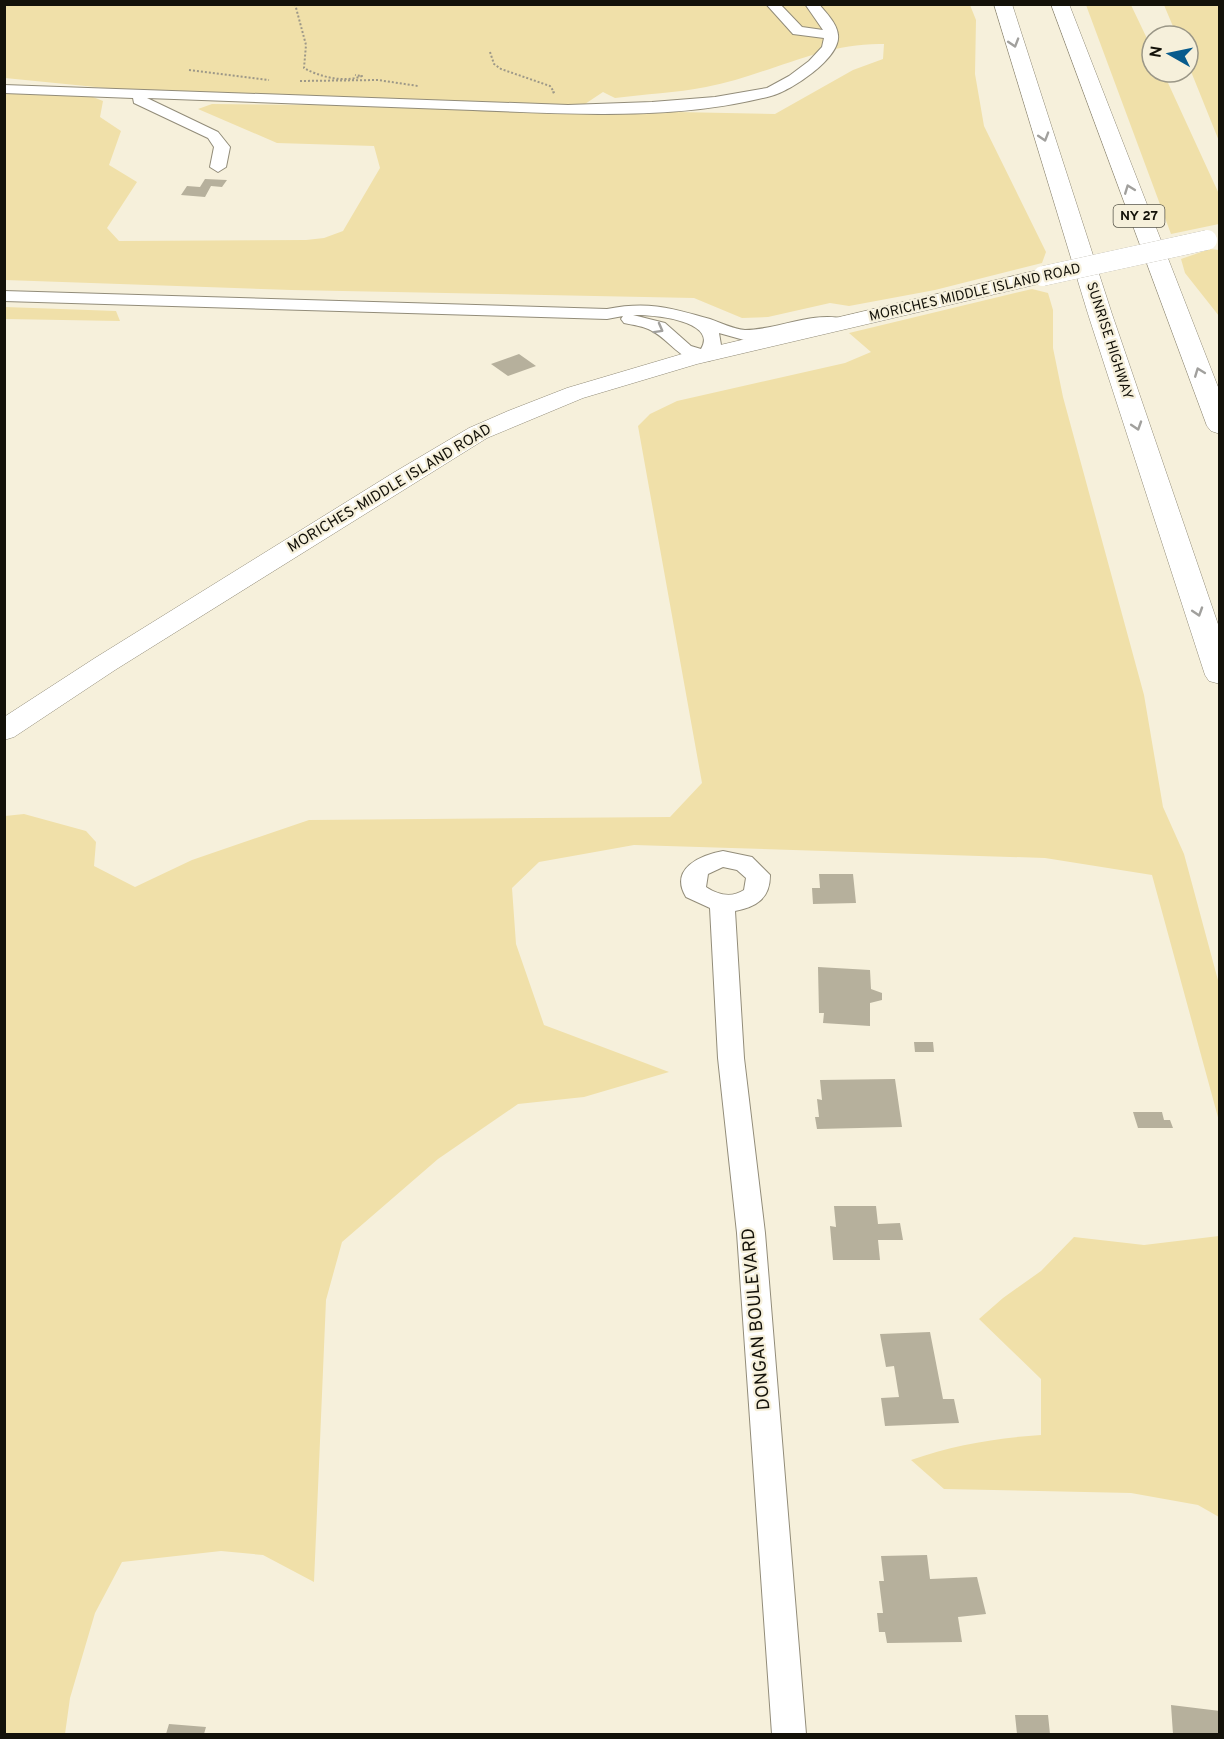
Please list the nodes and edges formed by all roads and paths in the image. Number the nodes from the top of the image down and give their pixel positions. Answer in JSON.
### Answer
{"nodes":[{"id":1,"x":295,"y":4,"type":"edge"},
{"id":2,"x":772,"y":4,"type":"edge"},
{"id":3,"x":811,"y":4,"type":"edge"},
{"id":4,"x":1003,"y":4,"type":"edge"},
{"id":5,"x":1059,"y":4,"type":"edge"},
{"id":6,"x":831,"y":36,"type":"junction"},
{"id":7,"x":490,"y":52,"type":"dead end"},
{"id":8,"x":189,"y":70,"type":"dead end"},
{"id":9,"x":355,"y":75,"type":"dead end"},
{"id":10,"x":271,"y":80,"type":"dead end"},
{"id":11,"x":292,"y":81,"type":"dead end"},
{"id":12,"x":421,"y":88,"type":"dead end"},
{"id":13,"x":4,"y":89,"type":"edge"},
{"id":14,"x":124,"y":94,"type":"junction"},
{"id":15,"x":545,"y":96,"type":"dead end"},
{"id":16,"x":218,"y":167,"type":"dead end"},
{"id":17,"x":1213,"y":238,"type":"edge"},
{"id":18,"x":4,"y":296,"type":"edge"},
{"id":19,"x":607,"y":314,"type":"junction"},
{"id":20,"x":701,"y":323,"type":"junction"},
{"id":21,"x":849,"y":323,"type":"junction"},
{"id":22,"x":705,"y":356,"type":"junction"},
{"id":23,"x":1220,"y":426,"type":"edge"},
{"id":24,"x":1220,"y":675,"type":"edge"},
{"id":25,"x":4,"y":731,"type":"edge"},
{"id":26,"x":722,"y":904,"type":"dead end"},
{"id":27,"x":789,"y":1734,"type":"edge"}],
"edges":[{"from":1,"to":9,"type":"path"},
{"from":2,"to":6,"type":"street"},
{"from":3,"to":6,"type":"street"},
{"from":4,"to":24,"type":"highway","name":"SUNRISE HIGHWAY","one_way":true},
{"from":23,"to":5,"type":"highway","number":"NY 27","one_way":true},
{"from":6,"to":14,"type":"street"},
{"from":7,"to":15,"type":"path"},
{"from":8,"to":10,"type":"path"},
{"from":11,"to":12,"type":"path"},
{"from":13,"to":14,"type":"street"},
{"from":14,"to":16,"type":"street"},
{"from":17,"to":21,"type":"main road","name":"MORICHES MIDDLE ISLAND ROAD","bridge":true},
{"from":18,"to":19,"type":"street"},
{"from":19,"to":20,"type":"street"},
{"from":19,"to":22,"type":"street","one_way":true},
{"from":20,"to":21,"type":"street"},
{"from":20,"to":22,"type":"street"},
{"from":21,"to":22,"type":"main road","name":"MORICHES-MIDDLE ISLAND ROAD"},
{"from":22,"to":25,"type":"main road","name":"MORICHES-MIDDLE ISLAND ROAD"},
{"from":26,"to":27,"type":"street","name":"DONGAN BOULEVARD"}]}
